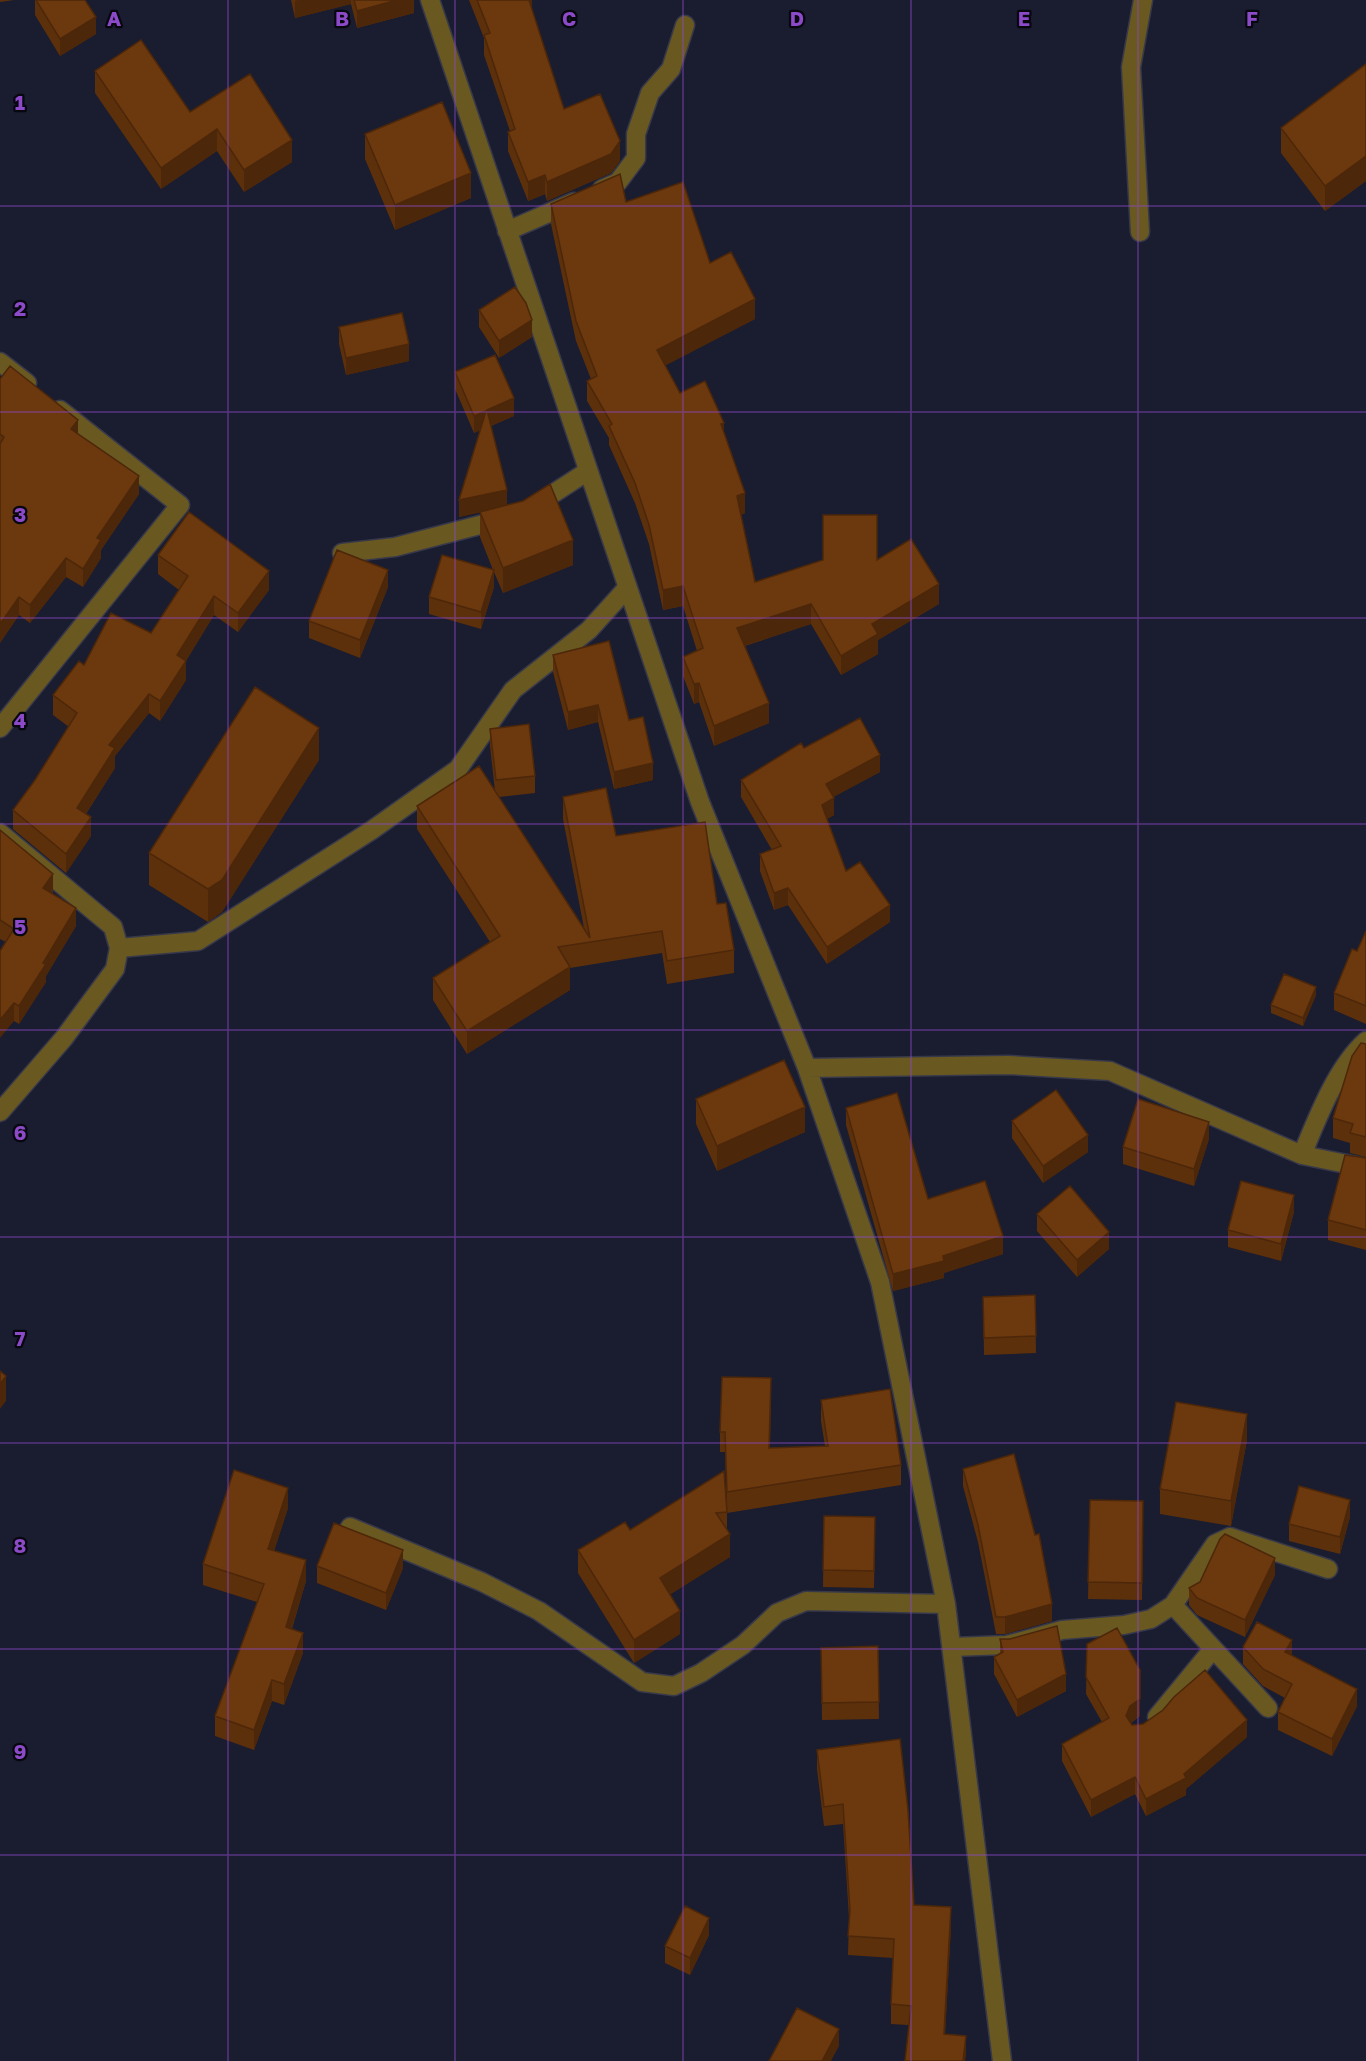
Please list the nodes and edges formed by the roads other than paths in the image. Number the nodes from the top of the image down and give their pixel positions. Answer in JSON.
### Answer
{"nodes":[{"id":1,"x":430,"y":0,"type":"edge"},
{"id":2,"x":1143,"y":0,"type":"edge"},
{"id":3,"x":685,"y":25,"type":"dead end"},
{"id":4,"x":507,"y":231,"type":"junction"},
{"id":5,"x":1140,"y":232,"type":"dead end"},
{"id":6,"x":0,"y":363,"type":"edge"},
{"id":7,"x":588,"y":471,"type":"junction"},
{"id":8,"x":342,"y":553,"type":"edge"},
{"id":9,"x":627,"y":588,"type":"junction"},
{"id":10,"x":0,"y":728,"type":"edge"},
{"id":11,"x":0,"y":833,"type":"edge"},
{"id":12,"x":119,"y":948,"type":"junction"},
{"id":13,"x":1366,"y":1041,"type":"edge"},
{"id":14,"x":807,"y":1068,"type":"junction"},
{"id":15,"x":0,"y":1112,"type":"edge"},
{"id":16,"x":1302,"y":1155,"type":"junction"},
{"id":17,"x":1366,"y":1168,"type":"edge"},
{"id":18,"x":350,"y":1527,"type":"edge"},
{"id":19,"x":1328,"y":1569,"type":"dead end"},
{"id":20,"x":946,"y":1604,"type":"junction"},
{"id":21,"x":1173,"y":1605,"type":"junction"},
{"id":22,"x":952,"y":1647,"type":"junction"},
{"id":23,"x":1213,"y":1649,"type":"junction"},
{"id":24,"x":1268,"y":1708,"type":"dead end"},
{"id":25,"x":1147,"y":1725,"type":"edge"},
{"id":26,"x":1002,"y":2061,"type":"edge"}],
"edges":[{"from":1,"to":4,"type":"street"},
{"from":2,"to":5,"type":"street"},
{"from":3,"to":4,"type":"street"},
{"from":4,"to":7,"type":"street"},
{"from":6,"to":10,"type":"street"},
{"from":7,"to":8,"type":"street"},
{"from":7,"to":9,"type":"street"},
{"from":9,"to":12,"type":"street"},
{"from":9,"to":14,"type":"street"},
{"from":11,"to":12,"type":"street"},
{"from":12,"to":15,"type":"street"},
{"from":13,"to":16,"type":"street"},
{"from":14,"to":16,"type":"street"},
{"from":14,"to":20,"type":"street"},
{"from":16,"to":17,"type":"street"},
{"from":18,"to":20,"type":"street"},
{"from":19,"to":21,"type":"street"},
{"from":20,"to":22,"type":"street"},
{"from":21,"to":22,"type":"street"},
{"from":21,"to":23,"type":"street"},
{"from":22,"to":26,"type":"street"},
{"from":23,"to":24,"type":"street"},
{"from":23,"to":25,"type":"street"}]}
